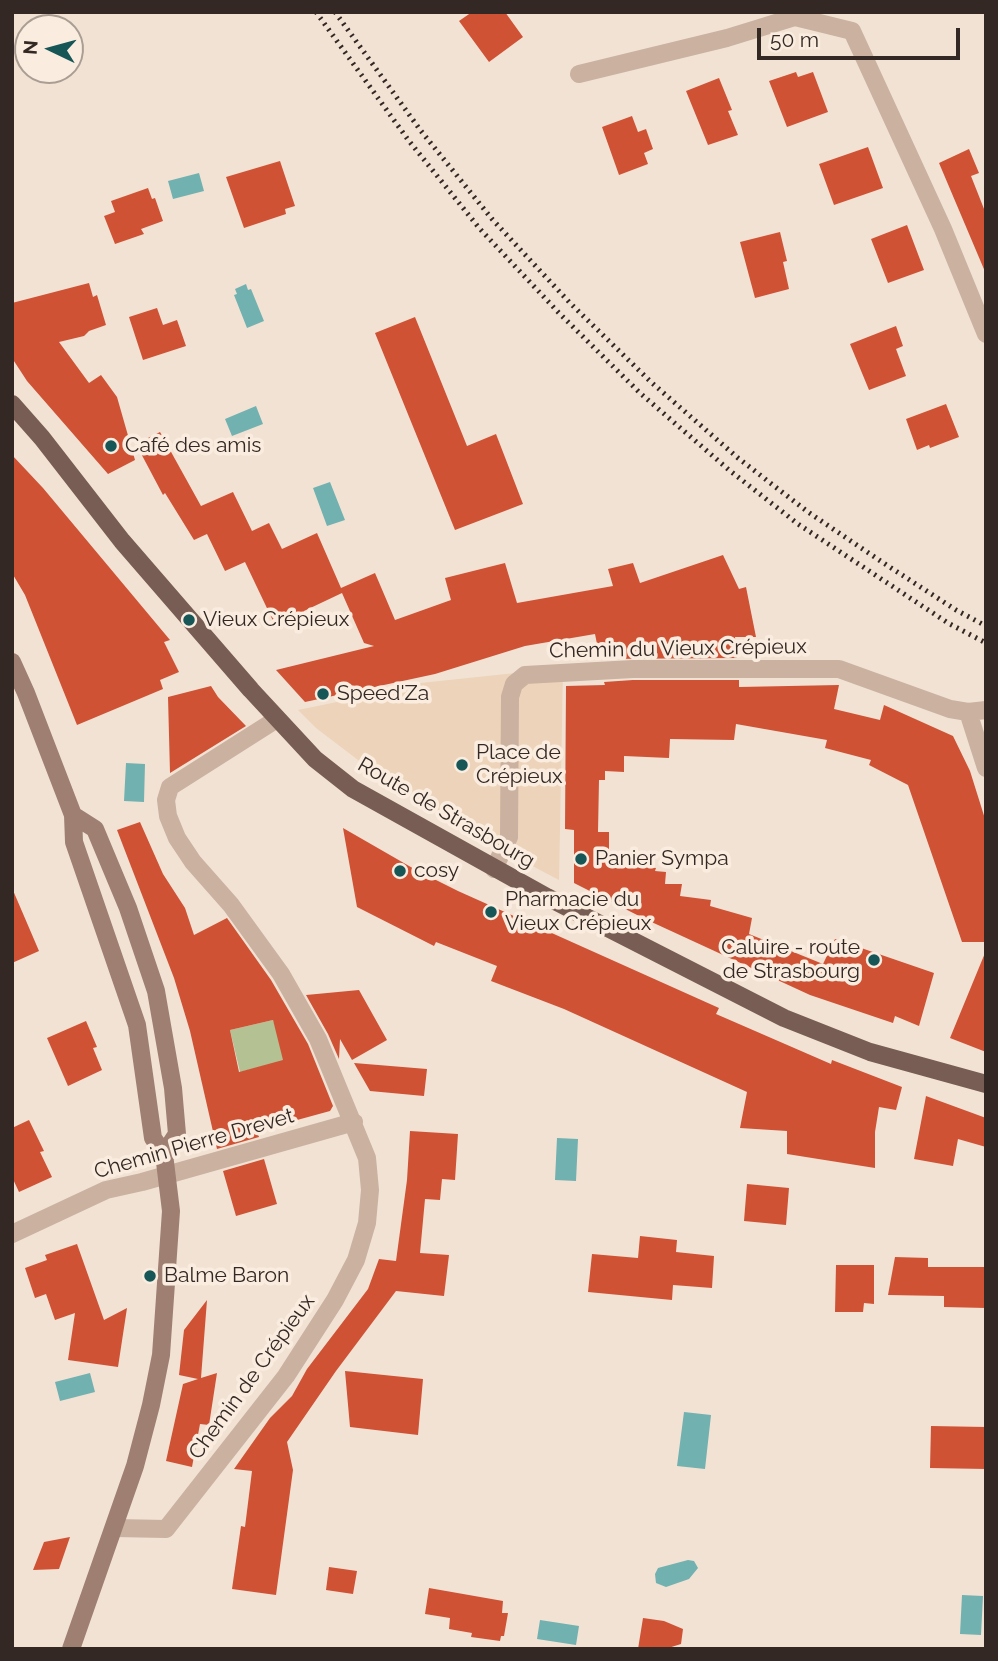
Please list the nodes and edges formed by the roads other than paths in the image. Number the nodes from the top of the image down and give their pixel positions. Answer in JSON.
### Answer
{"nodes":[{"id":1,"x":793,"y":15,"type":"edge"},
{"id":2,"x":579,"y":74,"type":"dead end"},
{"id":3,"x":986,"y":334,"type":"edge"},
{"id":4,"x":12,"y":404,"type":"edge"},
{"id":5,"x":12,"y":662,"type":"edge"},
{"id":6,"x":977,"y":711,"type":"edge"},
{"id":7,"x":277,"y":719,"type":"junction"},
{"id":8,"x":986,"y":768,"type":"edge"},
{"id":9,"x":73,"y":815,"type":"junction"},
{"id":10,"x":494,"y":869,"type":"junction"},
{"id":11,"x":986,"y":1084,"type":"edge"},
{"id":12,"x":354,"y":1122,"type":"junction"},
{"id":13,"x":164,"y":1154,"type":"junction"},
{"id":14,"x":166,"y":1175,"type":"junction"},
{"id":15,"x":12,"y":1234,"type":"edge"},
{"id":16,"x":115,"y":1528,"type":"junction"},
{"id":17,"x":71,"y":1649,"type":"edge"}],
"edges":[{"from":1,"to":2,"type":"street"},
{"from":1,"to":3,"type":"street"},
{"from":4,"to":7,"type":"main road","name":"Route de Strasbourg"},
{"from":5,"to":9,"type":"street"},
{"from":6,"to":8,"type":"street"},
{"from":6,"to":10,"type":"street","name":"Chemin du Vieux Crépieux"},
{"from":7,"to":10,"type":"main road","name":"Route de Strasbourg"},
{"from":7,"to":12,"type":"street","name":"Chemin de Crépieux"},
{"from":9,"to":13,"type":"street"},
{"from":9,"to":13,"type":"street"},
{"from":10,"to":11,"type":"main road","name":"Route de Strasbourg"},
{"from":12,"to":14,"type":"street","name":"Chemin Pierre Drevet"},
{"from":12,"to":16,"type":"street","name":"Chemin de Crépieux"},
{"from":13,"to":14,"type":"street"},
{"from":14,"to":15,"type":"street","name":"Chemin Pierre Drevet"},
{"from":14,"to":16,"type":"street"},
{"from":16,"to":17,"type":"street"}]}
